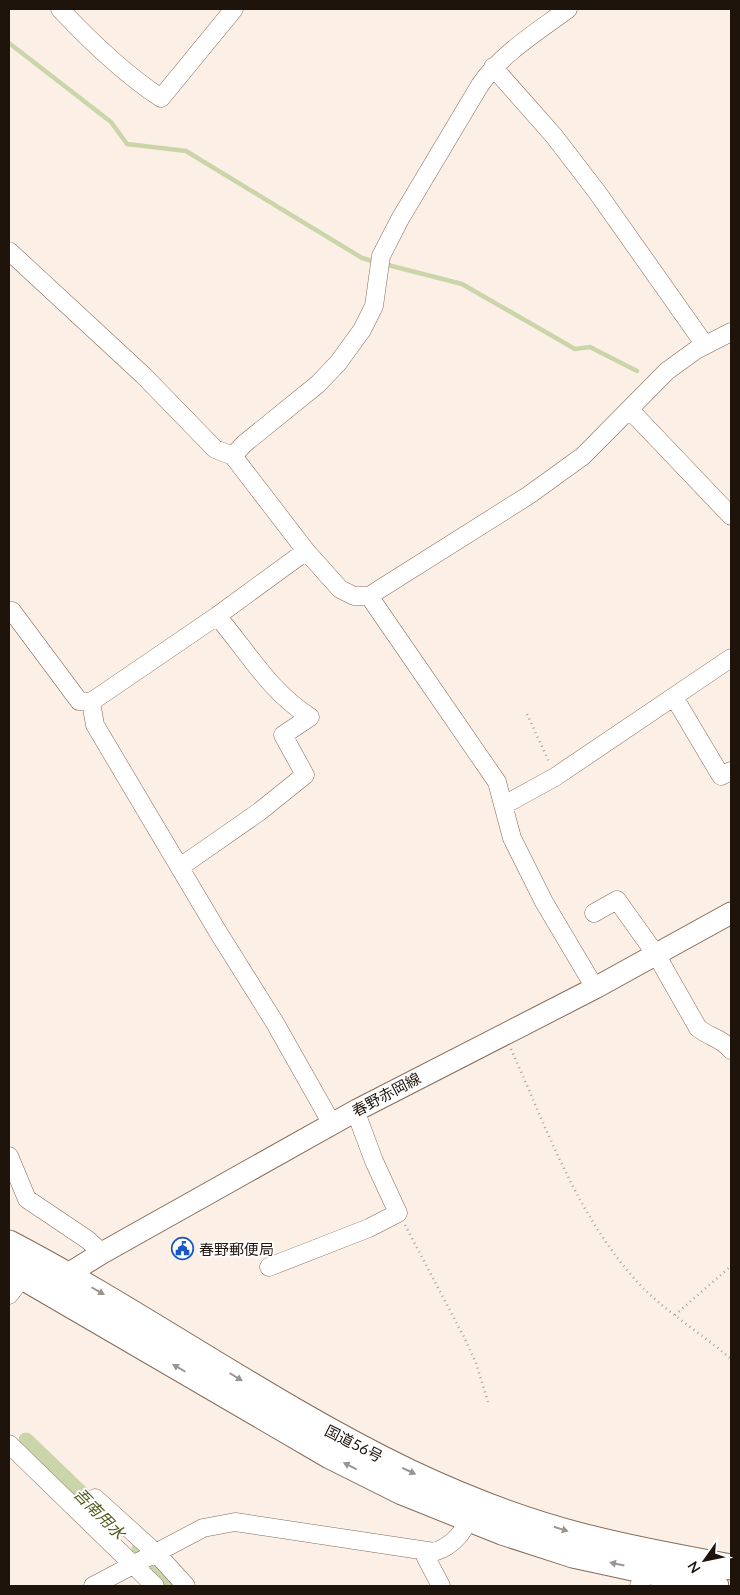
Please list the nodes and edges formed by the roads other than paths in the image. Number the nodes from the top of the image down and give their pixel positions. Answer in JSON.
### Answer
{"nodes":[{"id":1,"x":60,"y":9,"type":"edge"},
{"id":2,"x":234,"y":9,"type":"edge"},
{"id":3,"x":568,"y":9,"type":"edge"},
{"id":4,"x":493,"y":67,"type":"junction"},
{"id":5,"x":9,"y":251,"type":"edge"},
{"id":6,"x":731,"y":332,"type":"edge"},
{"id":7,"x":706,"y":345,"type":"junction"},
{"id":8,"x":630,"y":410,"type":"junction"},
{"id":9,"x":233,"y":456,"type":"junction"},
{"id":10,"x":731,"y":516,"type":"edge"},
{"id":11,"x":306,"y":551,"type":"junction"},
{"id":12,"x":369,"y":596,"type":"junction"},
{"id":13,"x":9,"y":611,"type":"edge"},
{"id":14,"x":217,"y":616,"type":"junction"},
{"id":15,"x":731,"y":658,"type":"edge"},
{"id":16,"x":674,"y":697,"type":"junction"},
{"id":17,"x":91,"y":702,"type":"junction"},
{"id":18,"x":731,"y":771,"type":"edge"},
{"id":19,"x":504,"y":805,"type":"junction"},
{"id":20,"x":180,"y":867,"type":"junction"},
{"id":21,"x":594,"y":913,"type":"dead end"},
{"id":22,"x":731,"y":913,"type":"edge"},
{"id":23,"x":657,"y":956,"type":"junction"},
{"id":24,"x":595,"y":988,"type":"junction"},
{"id":25,"x":731,"y":1050,"type":"edge"},
{"id":26,"x":356,"y":1110,"type":"junction"},
{"id":27,"x":332,"y":1124,"type":"junction"},
{"id":28,"x":9,"y":1156,"type":"edge"},
{"id":29,"x":9,"y":1243,"type":"edge"},
{"id":30,"x":102,"y":1253,"type":"junction"},
{"id":31,"x":38,"y":1258,"type":"junction"},
{"id":32,"x":269,"y":1267,"type":"dead end"},
{"id":33,"x":68,"y":1274,"type":"junction"},
{"id":34,"x":14,"y":1281,"type":"edge"},
{"id":35,"x":54,"y":1295,"type":"junction"},
{"id":36,"x":9,"y":1444,"type":"edge"},
{"id":37,"x":95,"y":1498,"type":"dead end"},
{"id":38,"x":474,"y":1511,"type":"junction"},
{"id":39,"x":422,"y":1550,"type":"junction"},
{"id":40,"x":146,"y":1560,"type":"junction"},
{"id":41,"x":731,"y":1567,"type":"edge"},
{"id":42,"x":643,"y":1578,"type":"edge"},
{"id":43,"x":93,"y":1586,"type":"edge"},
{"id":44,"x":155,"y":1586,"type":"edge"},
{"id":45,"x":186,"y":1586,"type":"edge"},
{"id":46,"x":441,"y":1586,"type":"edge"},
{"id":47,"x":716,"y":1586,"type":"edge"}],
"edges":[{"from":1,"to":2,"type":"street"},
{"from":3,"to":4,"type":"street"},
{"from":4,"to":7,"type":"street"},
{"from":4,"to":9,"type":"street"},
{"from":5,"to":9,"type":"street"},
{"from":6,"to":7,"type":"street"},
{"from":7,"to":8,"type":"street"},
{"from":8,"to":10,"type":"street"},
{"from":8,"to":12,"type":"street"},
{"from":9,"to":11,"type":"street"},
{"from":11,"to":12,"type":"street"},
{"from":11,"to":14,"type":"street"},
{"from":12,"to":19,"type":"street"},
{"from":13,"to":17,"type":"street"},
{"from":14,"to":17,"type":"street"},
{"from":14,"to":20,"type":"street"},
{"from":15,"to":16,"type":"street"},
{"from":16,"to":18,"type":"street"},
{"from":16,"to":19,"type":"street"},
{"from":17,"to":20,"type":"street"},
{"from":19,"to":24,"type":"street"},
{"from":20,"to":27,"type":"street"},
{"from":21,"to":23,"type":"street"},
{"from":22,"to":23,"type":"main road","name":"春野赤岡線"},
{"from":23,"to":24,"type":"main road","name":"春野赤岡線"},
{"from":23,"to":25,"type":"street"},
{"from":24,"to":26,"type":"main road","name":"春野赤岡線"},
{"from":26,"to":27,"type":"main road","name":"春野赤岡線"},
{"from":26,"to":32,"type":"street"},
{"from":27,"to":30,"type":"main road","name":"春野赤岡線"},
{"from":28,"to":30,"type":"street"},
{"from":29,"to":31,"type":"highway","name":"国道56号"},
{"from":30,"to":33,"type":"main road","name":"春野赤岡線"},
{"from":31,"to":33,"type":"highway","name":"国道56号"},
{"from":31,"to":34,"type":"street"},
{"from":33,"to":35,"type":"main road","name":"春野赤岡線"},
{"from":33,"to":38,"type":"highway","name":"国道56号","one_way":true},
{"from":34,"to":35,"type":"highway","name":"国道56号"},
{"from":38,"to":35,"type":"highway","name":"国道56号","one_way":true},
{"from":36,"to":40,"type":"street"},
{"from":37,"to":40,"type":"street"},
{"from":38,"to":39,"type":"street"},
{"from":38,"to":41,"type":"highway","name":"国道56号","one_way":true},
{"from":42,"to":38,"type":"highway","name":"国道56号","one_way":true},
{"from":39,"to":40,"type":"street"},
{"from":39,"to":46,"type":"street"},
{"from":40,"to":43,"type":"street"},
{"from":40,"to":44,"type":"street"},
{"from":40,"to":45,"type":"street"},
{"from":42,"to":47,"type":"highway","name":"国道56号"}]}
